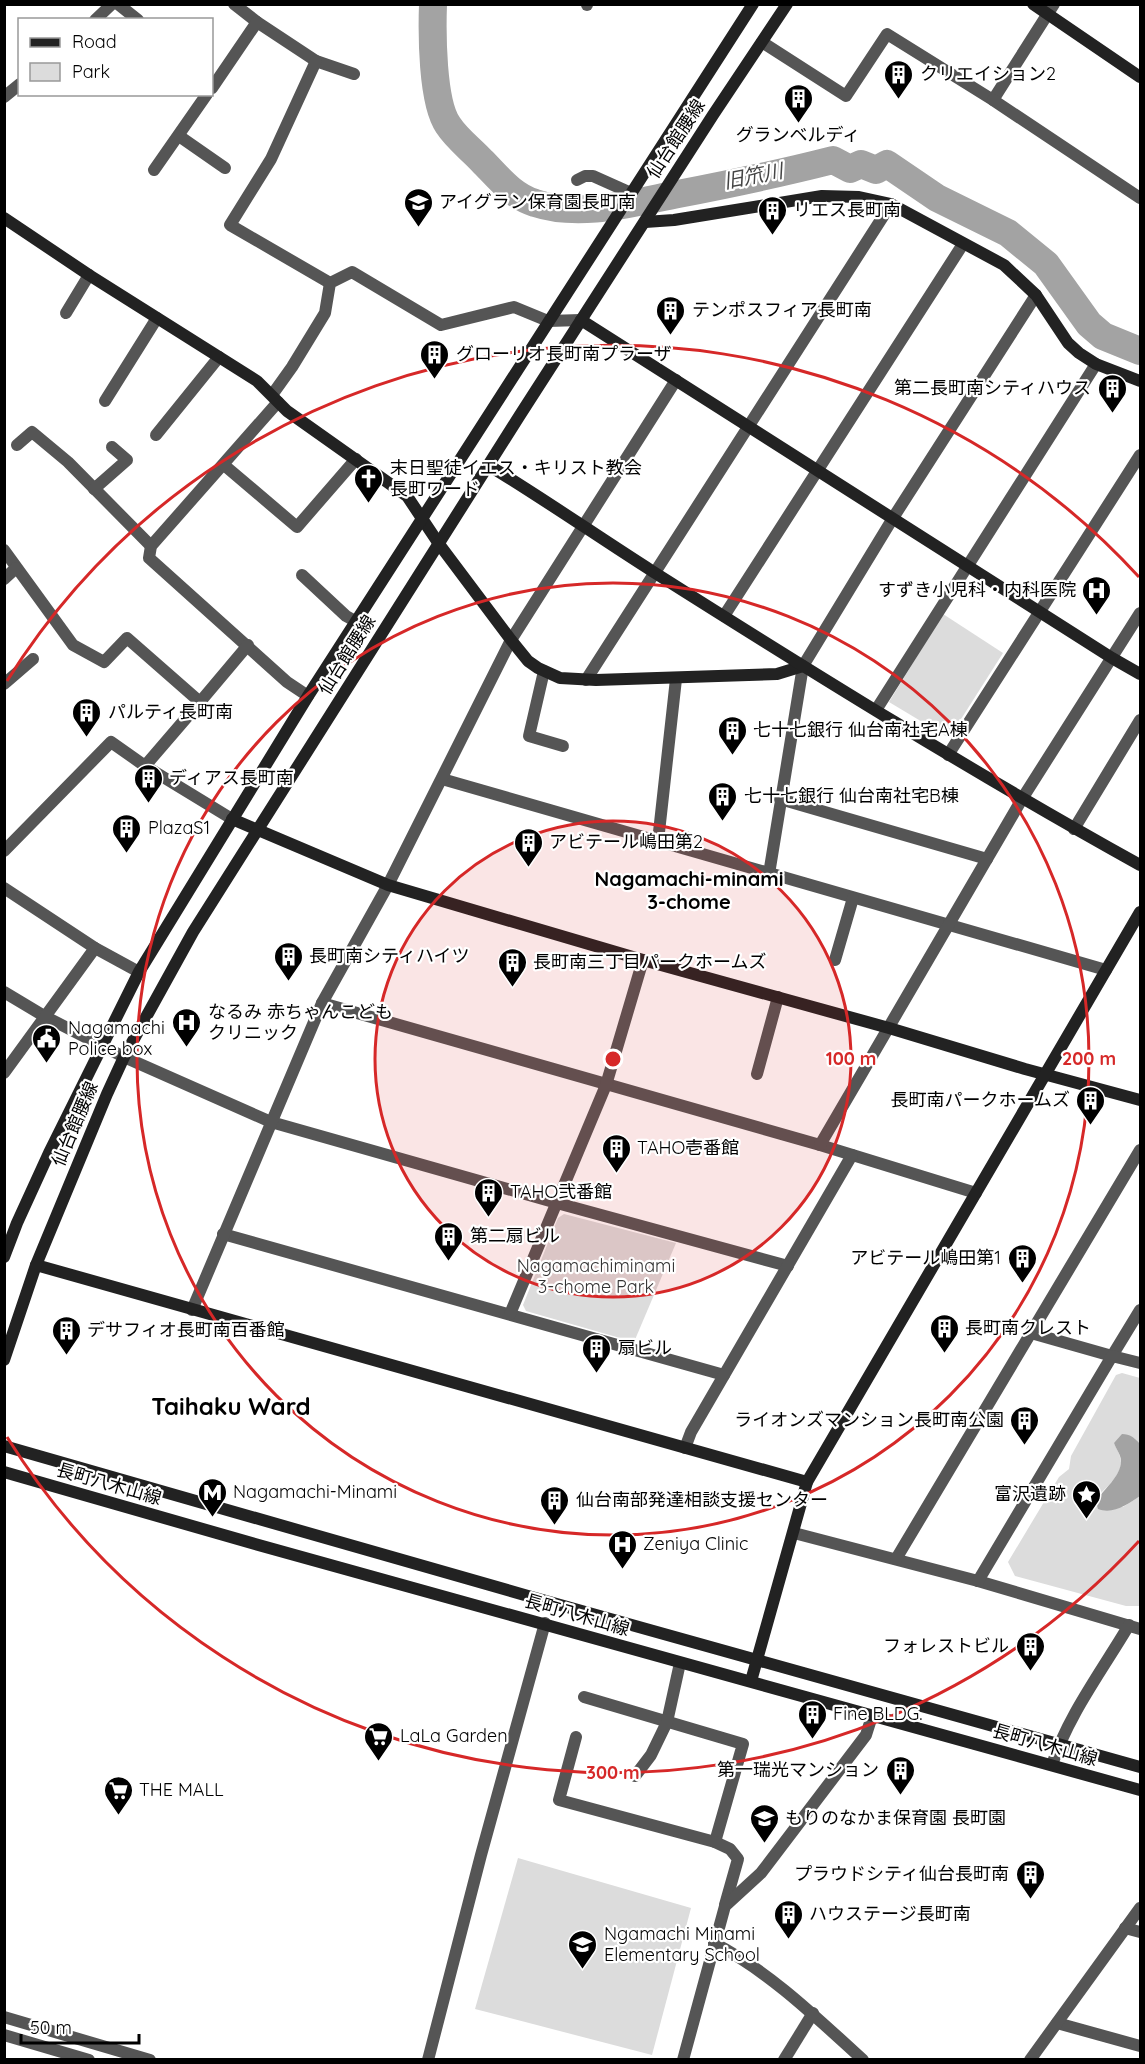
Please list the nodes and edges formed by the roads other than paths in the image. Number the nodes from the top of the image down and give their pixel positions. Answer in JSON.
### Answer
{"nodes":[{"id":1,"x":112,"y":4,"type":"edge"},
{"id":2,"x":117,"y":4,"type":"edge"},
{"id":3,"x":234,"y":4,"type":"edge"},
{"id":4,"x":753,"y":4,"type":"edge"},
{"id":5,"x":787,"y":4,"type":"edge"},
{"id":6,"x":1033,"y":4,"type":"edge"},
{"id":7,"x":1051,"y":9,"type":"edge"},
{"id":8,"x":96,"y":18,"type":"edge"},
{"id":9,"x":135,"y":18,"type":"edge"},
{"id":10,"x":257,"y":22,"type":"junction"},
{"id":11,"x":762,"y":42,"type":"junction"},
{"id":12,"x":316,"y":61,"type":"junction"},
{"id":13,"x":354,"y":74,"type":"dead end"},
{"id":14,"x":1140,"y":77,"type":"edge"},
{"id":15,"x":18,"y":86,"type":"edge"},
{"id":16,"x":213,"y":87,"type":"edge"},
{"id":17,"x":206,"y":96,"type":"edge"},
{"id":18,"x":4,"y":97,"type":"edge"},
{"id":19,"x":993,"y":100,"type":"junction"},
{"id":20,"x":179,"y":135,"type":"junction"},
{"id":21,"x":225,"y":168,"type":"dead end"},
{"id":22,"x":154,"y":170,"type":"dead end"},
{"id":23,"x":577,"y":180,"type":"dead end"},
{"id":24,"x":634,"y":188,"type":"junction"},
{"id":25,"x":1140,"y":198,"type":"edge"},
{"id":26,"x":891,"y":204,"type":"junction"},
{"id":27,"x":647,"y":218,"type":"junction"},
{"id":28,"x":5,"y":220,"type":"edge"},
{"id":29,"x":963,"y":244,"type":"junction"},
{"id":30,"x":89,"y":275,"type":"junction"},
{"id":31,"x":330,"y":283,"type":"junction"},
{"id":32,"x":1036,"y":296,"type":"junction"},
{"id":33,"x":66,"y":313,"type":"dead end"},
{"id":34,"x":157,"y":318,"type":"junction"},
{"id":35,"x":581,"y":320,"type":"junction"},
{"id":36,"x":549,"y":321,"type":"junction"},
{"id":37,"x":219,"y":357,"type":"junction"},
{"id":38,"x":1096,"y":364,"type":"junction"},
{"id":39,"x":676,"y":380,"type":"junction"},
{"id":40,"x":1140,"y":381,"type":"edge"},
{"id":41,"x":274,"y":399,"type":"junction"},
{"id":42,"x":105,"y":400,"type":"dead end"},
{"id":43,"x":748,"y":426,"type":"junction"},
{"id":44,"x":156,"y":435,"type":"dead end"},
{"id":45,"x":17,"y":445,"type":"dead end"},
{"id":46,"x":112,"y":447,"type":"dead end"},
{"id":47,"x":1140,"y":455,"type":"edge"},
{"id":48,"x":356,"y":459,"type":"junction"},
{"id":49,"x":224,"y":465,"type":"junction"},
{"id":50,"x":488,"y":465,"type":"junction"},
{"id":51,"x":818,"y":471,"type":"junction"},
{"id":52,"x":94,"y":489,"type":"junction"},
{"id":53,"x":893,"y":518,"type":"junction"},
{"id":54,"x":422,"y":521,"type":"junction"},
{"id":55,"x":582,"y":526,"type":"junction"},
{"id":56,"x":439,"y":544,"type":"junction"},
{"id":57,"x":151,"y":546,"type":"junction"},
{"id":58,"x":4,"y":550,"type":"edge"},
{"id":59,"x":967,"y":566,"type":"junction"},
{"id":60,"x":16,"y":568,"type":"junction"},
{"id":61,"x":654,"y":572,"type":"junction"},
{"id":62,"x":302,"y":575,"type":"dead end"},
{"id":63,"x":4,"y":579,"type":"edge"},
{"id":64,"x":1040,"y":612,"type":"junction"},
{"id":65,"x":1140,"y":613,"type":"edge"},
{"id":66,"x":724,"y":616,"type":"junction"},
{"id":67,"x":357,"y":622,"type":"junction"},
{"id":68,"x":511,"y":640,"type":"junction"},
{"id":69,"x":248,"y":645,"type":"junction"},
{"id":70,"x":1112,"y":658,"type":"junction"},
{"id":71,"x":33,"y":659,"type":"dead end"},
{"id":72,"x":4,"y":665,"type":"edge"},
{"id":73,"x":803,"y":666,"type":"junction"},
{"id":74,"x":544,"y":671,"type":"junction"},
{"id":75,"x":1140,"y":674,"type":"edge"},
{"id":76,"x":676,"y":679,"type":"junction"},
{"id":77,"x":9,"y":680,"type":"edge"},
{"id":78,"x":586,"y":680,"type":"junction"},
{"id":79,"x":308,"y":696,"type":"junction"},
{"id":80,"x":200,"y":702,"type":"junction"},
{"id":81,"x":876,"y":710,"type":"junction"},
{"id":82,"x":1140,"y":720,"type":"edge"},
{"id":83,"x":563,"y":746,"type":"dead end"},
{"id":84,"x":948,"y":755,"type":"junction"},
{"id":85,"x":145,"y":766,"type":"junction"},
{"id":86,"x":442,"y":779,"type":"junction"},
{"id":87,"x":780,"y":799,"type":"junction"},
{"id":88,"x":1022,"y":800,"type":"junction"},
{"id":89,"x":231,"y":819,"type":"junction"},
{"id":90,"x":1074,"y":829,"type":"junction"},
{"id":91,"x":258,"y":831,"type":"junction"},
{"id":92,"x":657,"y":842,"type":"junction"},
{"id":93,"x":4,"y":851,"type":"edge"},
{"id":94,"x":987,"y":859,"type":"junction"},
{"id":95,"x":1140,"y":866,"type":"edge"},
{"id":96,"x":769,"y":874,"type":"junction"},
{"id":97,"x":388,"y":885,"type":"junction"},
{"id":98,"x":4,"y":888,"type":"edge"},
{"id":99,"x":853,"y":898,"type":"junction"},
{"id":100,"x":1140,"y":912,"type":"edge"},
{"id":101,"x":948,"y":926,"type":"junction"},
{"id":102,"x":95,"y":948,"type":"junction"},
{"id":103,"x":643,"y":960,"type":"junction"},
{"id":104,"x":835,"y":960,"type":"dead end"},
{"id":105,"x":1106,"y":970,"type":"junction"},
{"id":106,"x":138,"y":972,"type":"junction"},
{"id":107,"x":4,"y":992,"type":"edge"},
{"id":108,"x":778,"y":997,"type":"junction"},
{"id":109,"x":322,"y":1003,"type":"junction"},
{"id":110,"x":44,"y":1016,"type":"junction"},
{"id":111,"x":889,"y":1028,"type":"junction"},
{"id":112,"x":101,"y":1045,"type":"junction"},
{"id":113,"x":124,"y":1057,"type":"junction"},
{"id":114,"x":4,"y":1073,"type":"edge"},
{"id":115,"x":757,"y":1074,"type":"dead end"},
{"id":116,"x":1046,"y":1075,"type":"junction"},
{"id":117,"x":606,"y":1085,"type":"junction"},
{"id":118,"x":1140,"y":1101,"type":"edge"},
{"id":119,"x":271,"y":1122,"type":"junction"},
{"id":120,"x":820,"y":1145,"type":"junction"},
{"id":121,"x":1140,"y":1150,"type":"edge"},
{"id":122,"x":852,"y":1155,"type":"junction"},
{"id":123,"x":976,"y":1193,"type":"junction"},
{"id":124,"x":557,"y":1203,"type":"junction"},
{"id":125,"x":223,"y":1234,"type":"junction"},
{"id":126,"x":4,"y":1257,"type":"edge"},
{"id":127,"x":36,"y":1265,"type":"junction"},
{"id":128,"x":788,"y":1266,"type":"junction"},
{"id":129,"x":192,"y":1310,"type":"junction"},
{"id":130,"x":1140,"y":1310,"type":"edge"},
{"id":131,"x":510,"y":1314,"type":"junction"},
{"id":132,"x":1031,"y":1333,"type":"junction"},
{"id":133,"x":1112,"y":1356,"type":"junction"},
{"id":134,"x":4,"y":1360,"type":"edge"},
{"id":135,"x":1140,"y":1364,"type":"edge"},
{"id":136,"x":724,"y":1375,"type":"junction"},
{"id":137,"x":4,"y":1446,"type":"edge"},
{"id":138,"x":686,"y":1448,"type":"junction"},
{"id":139,"x":4,"y":1472,"type":"edge"},
{"id":140,"x":807,"y":1482,"type":"junction"},
{"id":141,"x":794,"y":1533,"type":"junction"},
{"id":142,"x":896,"y":1560,"type":"junction"},
{"id":143,"x":978,"y":1581,"type":"junction"},
{"id":144,"x":545,"y":1623,"type":"junction"},
{"id":145,"x":1134,"y":1627,"type":"edge"},
{"id":146,"x":758,"y":1660,"type":"junction"},
{"id":147,"x":680,"y":1663,"type":"junction"},
{"id":148,"x":751,"y":1681,"type":"junction"},
{"id":149,"x":584,"y":1697,"type":"dead end"},
{"id":150,"x":872,"y":1716,"type":"junction"},
{"id":151,"x":667,"y":1722,"type":"junction"},
{"id":152,"x":576,"y":1737,"type":"dead end"},
{"id":153,"x":1058,"y":1745,"type":"junction"},
{"id":154,"x":1052,"y":1765,"type":"junction"},
{"id":155,"x":1140,"y":1767,"type":"edge"},
{"id":156,"x":635,"y":1776,"type":"dead end"},
{"id":157,"x":1140,"y":1790,"type":"edge"},
{"id":158,"x":715,"y":1842,"type":"junction"},
{"id":159,"x":725,"y":1905,"type":"junction"},
{"id":160,"x":1140,"y":1908,"type":"edge"},
{"id":161,"x":1125,"y":1928,"type":"junction"},
{"id":162,"x":1140,"y":1932,"type":"edge"},
{"id":163,"x":714,"y":1943,"type":"junction"},
{"id":164,"x":813,"y":2013,"type":"junction"},
{"id":165,"x":4,"y":2017,"type":"edge"},
{"id":166,"x":1057,"y":2023,"type":"junction"},
{"id":167,"x":4,"y":2035,"type":"edge"},
{"id":168,"x":1140,"y":2046,"type":"edge"},
{"id":169,"x":89,"y":2060,"type":"edge"},
{"id":170,"x":150,"y":2060,"type":"edge"},
{"id":171,"x":428,"y":2060,"type":"edge"},
{"id":172,"x":682,"y":2060,"type":"edge"},
{"id":173,"x":784,"y":2060,"type":"edge"},
{"id":174,"x":863,"y":2060,"type":"edge"},
{"id":175,"x":1030,"y":2060,"type":"edge"}],
"edges":[{"from":1,"to":8,"type":"street"},
{"from":2,"to":9,"type":"street"},
{"from":3,"to":10,"type":"street"},
{"from":4,"to":24,"type":"street","name":"仙台館腰線"},
{"from":5,"to":11,"type":"street","name":"仙台館腰線"},
{"from":6,"to":7,"type":"street"},
{"from":7,"to":14,"type":"street"},
{"from":7,"to":19,"type":"street"},
{"from":10,"to":12,"type":"street"},
{"from":10,"to":16,"type":"street"},
{"from":11,"to":19,"type":"street"},
{"from":11,"to":27,"type":"street","name":"仙台館腰線"},
{"from":12,"to":13,"type":"street"},
{"from":12,"to":31,"type":"street"},
{"from":15,"to":18,"type":"street"},
{"from":17,"to":20,"type":"street"},
{"from":19,"to":25,"type":"street"},
{"from":20,"to":21,"type":"street"},
{"from":20,"to":22,"type":"street"},
{"from":23,"to":24,"type":"street"},
{"from":24,"to":36,"type":"street","name":"仙台館腰線"},
{"from":26,"to":27,"type":"street"},
{"from":26,"to":29,"type":"street"},
{"from":26,"to":43,"type":"street"},
{"from":27,"to":35,"type":"street","name":"仙台館腰線"},
{"from":28,"to":30,"type":"street"},
{"from":29,"to":32,"type":"street"},
{"from":29,"to":51,"type":"street"},
{"from":30,"to":33,"type":"street"},
{"from":30,"to":34,"type":"street"},
{"from":31,"to":36,"type":"street"},
{"from":31,"to":41,"type":"street"},
{"from":32,"to":38,"type":"street"},
{"from":32,"to":53,"type":"street"},
{"from":34,"to":37,"type":"street"},
{"from":34,"to":42,"type":"street"},
{"from":35,"to":36,"type":"street"},
{"from":35,"to":39,"type":"street"},
{"from":35,"to":50,"type":"street","name":"仙台館腰線"},
{"from":36,"to":54,"type":"street","name":"仙台館腰線"},
{"from":37,"to":41,"type":"street"},
{"from":37,"to":44,"type":"street"},
{"from":38,"to":40,"type":"street"},
{"from":38,"to":59,"type":"street"},
{"from":39,"to":43,"type":"street"},
{"from":39,"to":55,"type":"street"},
{"from":41,"to":48,"type":"street"},
{"from":41,"to":49,"type":"street"},
{"from":43,"to":51,"type":"street"},
{"from":43,"to":61,"type":"street"},
{"from":45,"to":52,"type":"street"},
{"from":46,"to":52,"type":"street"},
{"from":47,"to":64,"type":"street"},
{"from":48,"to":49,"type":"street"},
{"from":48,"to":54,"type":"street"},
{"from":49,"to":57,"type":"street"},
{"from":50,"to":55,"type":"street"},
{"from":50,"to":56,"type":"street","name":"仙台館腰線"},
{"from":51,"to":53,"type":"street"},
{"from":51,"to":66,"type":"street"},
{"from":52,"to":57,"type":"street"},
{"from":53,"to":59,"type":"street"},
{"from":53,"to":73,"type":"street"},
{"from":54,"to":56,"type":"street"},
{"from":54,"to":67,"type":"street","name":"仙台館腰線"},
{"from":55,"to":61,"type":"street"},
{"from":55,"to":68,"type":"street"},
{"from":56,"to":68,"type":"street"},
{"from":56,"to":91,"type":"street","name":"仙台館腰線"},
{"from":57,"to":69,"type":"street"},
{"from":58,"to":60,"type":"street"},
{"from":59,"to":64,"type":"street"},
{"from":59,"to":81,"type":"street"},
{"from":60,"to":63,"type":"street"},
{"from":60,"to":80,"type":"street"},
{"from":61,"to":66,"type":"street"},
{"from":61,"to":78,"type":"street"},
{"from":62,"to":67,"type":"street"},
{"from":64,"to":70,"type":"street"},
{"from":64,"to":84,"type":"street"},
{"from":65,"to":70,"type":"street"},
{"from":66,"to":73,"type":"street"},
{"from":67,"to":79,"type":"street","name":"仙台館腰線"},
{"from":68,"to":74,"type":"street"},
{"from":68,"to":86,"type":"street"},
{"from":69,"to":79,"type":"street"},
{"from":69,"to":80,"type":"street"},
{"from":70,"to":75,"type":"street"},
{"from":70,"to":88,"type":"street"},
{"from":71,"to":77,"type":"street"},
{"from":72,"to":77,"type":"street"},
{"from":73,"to":76,"type":"street"},
{"from":73,"to":81,"type":"street"},
{"from":73,"to":87,"type":"street"},
{"from":74,"to":78,"type":"street"},
{"from":74,"to":83,"type":"street"},
{"from":76,"to":78,"type":"street"},
{"from":76,"to":92,"type":"street"},
{"from":79,"to":89,"type":"street","name":"仙台館腰線"},
{"from":80,"to":85,"type":"street"},
{"from":81,"to":84,"type":"street"},
{"from":82,"to":90,"type":"street"},
{"from":84,"to":88,"type":"street"},
{"from":85,"to":89,"type":"street"},
{"from":85,"to":93,"type":"street"},
{"from":86,"to":92,"type":"street"},
{"from":86,"to":97,"type":"street"},
{"from":87,"to":94,"type":"street"},
{"from":87,"to":96,"type":"street"},
{"from":88,"to":90,"type":"street"},
{"from":88,"to":94,"type":"street"},
{"from":89,"to":91,"type":"street"},
{"from":89,"to":106,"type":"street","name":"仙台館腰線"},
{"from":90,"to":95,"type":"street"},
{"from":91,"to":97,"type":"street"},
{"from":91,"to":113,"type":"street","name":"仙台館腰線"},
{"from":92,"to":96,"type":"street"},
{"from":94,"to":101,"type":"street"},
{"from":96,"to":99,"type":"street"},
{"from":97,"to":103,"type":"street"},
{"from":97,"to":109,"type":"street"},
{"from":98,"to":102,"type":"street"},
{"from":99,"to":101,"type":"street"},
{"from":99,"to":104,"type":"street"},
{"from":100,"to":105,"type":"street"},
{"from":101,"to":105,"type":"street"},
{"from":101,"to":111,"type":"street"},
{"from":102,"to":106,"type":"street"},
{"from":102,"to":110,"type":"street"},
{"from":103,"to":108,"type":"street"},
{"from":103,"to":117,"type":"street"},
{"from":105,"to":116,"type":"street"},
{"from":106,"to":112,"type":"street","name":"仙台館腰線"},
{"from":107,"to":110,"type":"street"},
{"from":108,"to":111,"type":"street"},
{"from":108,"to":115,"type":"street"},
{"from":109,"to":117,"type":"street"},
{"from":109,"to":119,"type":"street"},
{"from":110,"to":112,"type":"street"},
{"from":110,"to":114,"type":"street"},
{"from":111,"to":116,"type":"street"},
{"from":111,"to":120,"type":"street"},
{"from":112,"to":113,"type":"street"},
{"from":112,"to":126,"type":"street","name":"仙台館腰線"},
{"from":113,"to":119,"type":"street"},
{"from":113,"to":127,"type":"street","name":"仙台館腰線"},
{"from":116,"to":118,"type":"street"},
{"from":116,"to":123,"type":"street"},
{"from":117,"to":120,"type":"street"},
{"from":117,"to":124,"type":"street"},
{"from":119,"to":124,"type":"street"},
{"from":119,"to":125,"type":"street"},
{"from":120,"to":122,"type":"street"},
{"from":121,"to":132,"type":"street"},
{"from":122,"to":123,"type":"street"},
{"from":122,"to":128,"type":"street"},
{"from":123,"to":140,"type":"street"},
{"from":124,"to":128,"type":"street"},
{"from":124,"to":131,"type":"street"},
{"from":125,"to":129,"type":"street"},
{"from":125,"to":131,"type":"street"},
{"from":127,"to":129,"type":"street"},
{"from":127,"to":134,"type":"street","name":"仙台館腰線"},
{"from":128,"to":136,"type":"street"},
{"from":129,"to":138,"type":"street"},
{"from":130,"to":133,"type":"street"},
{"from":131,"to":136,"type":"street"},
{"from":132,"to":133,"type":"street"},
{"from":132,"to":142,"type":"street"},
{"from":133,"to":135,"type":"street"},
{"from":133,"to":143,"type":"street"},
{"from":136,"to":138,"type":"street"},
{"from":137,"to":146,"type":"street"},
{"from":138,"to":140,"type":"street"},
{"from":139,"to":144,"type":"street","name":"長町八木山線"},
{"from":140,"to":141,"type":"street"},
{"from":141,"to":142,"type":"street"},
{"from":141,"to":146,"type":"street"},
{"from":142,"to":143,"type":"street"},
{"from":143,"to":145,"type":"street"},
{"from":144,"to":147,"type":"street","name":"長町八木山線"},
{"from":144,"to":171,"type":"street"},
{"from":145,"to":153,"type":"street"},
{"from":146,"to":148,"type":"street"},
{"from":146,"to":153,"type":"street"},
{"from":147,"to":148,"type":"street","name":"長町八木山線"},
{"from":147,"to":151,"type":"street"},
{"from":148,"to":150,"type":"street","name":"長町八木山線"},
{"from":149,"to":151,"type":"street"},
{"from":150,"to":154,"type":"street","name":"長町八木山線"},
{"from":150,"to":159,"type":"street"},
{"from":151,"to":156,"type":"street"},
{"from":151,"to":158,"type":"street"},
{"from":152,"to":158,"type":"street"},
{"from":153,"to":154,"type":"street"},
{"from":153,"to":155,"type":"street"},
{"from":154,"to":157,"type":"street","name":"長町八木山線"},
{"from":158,"to":159,"type":"street"},
{"from":159,"to":163,"type":"street"},
{"from":160,"to":161,"type":"street"},
{"from":161,"to":162,"type":"street"},
{"from":161,"to":166,"type":"street"},
{"from":163,"to":164,"type":"street"},
{"from":163,"to":172,"type":"street"},
{"from":164,"to":173,"type":"street"},
{"from":164,"to":174,"type":"street"},
{"from":165,"to":170,"type":"street"},
{"from":166,"to":168,"type":"street"},
{"from":166,"to":175,"type":"street"},
{"from":167,"to":169,"type":"street"}]}
